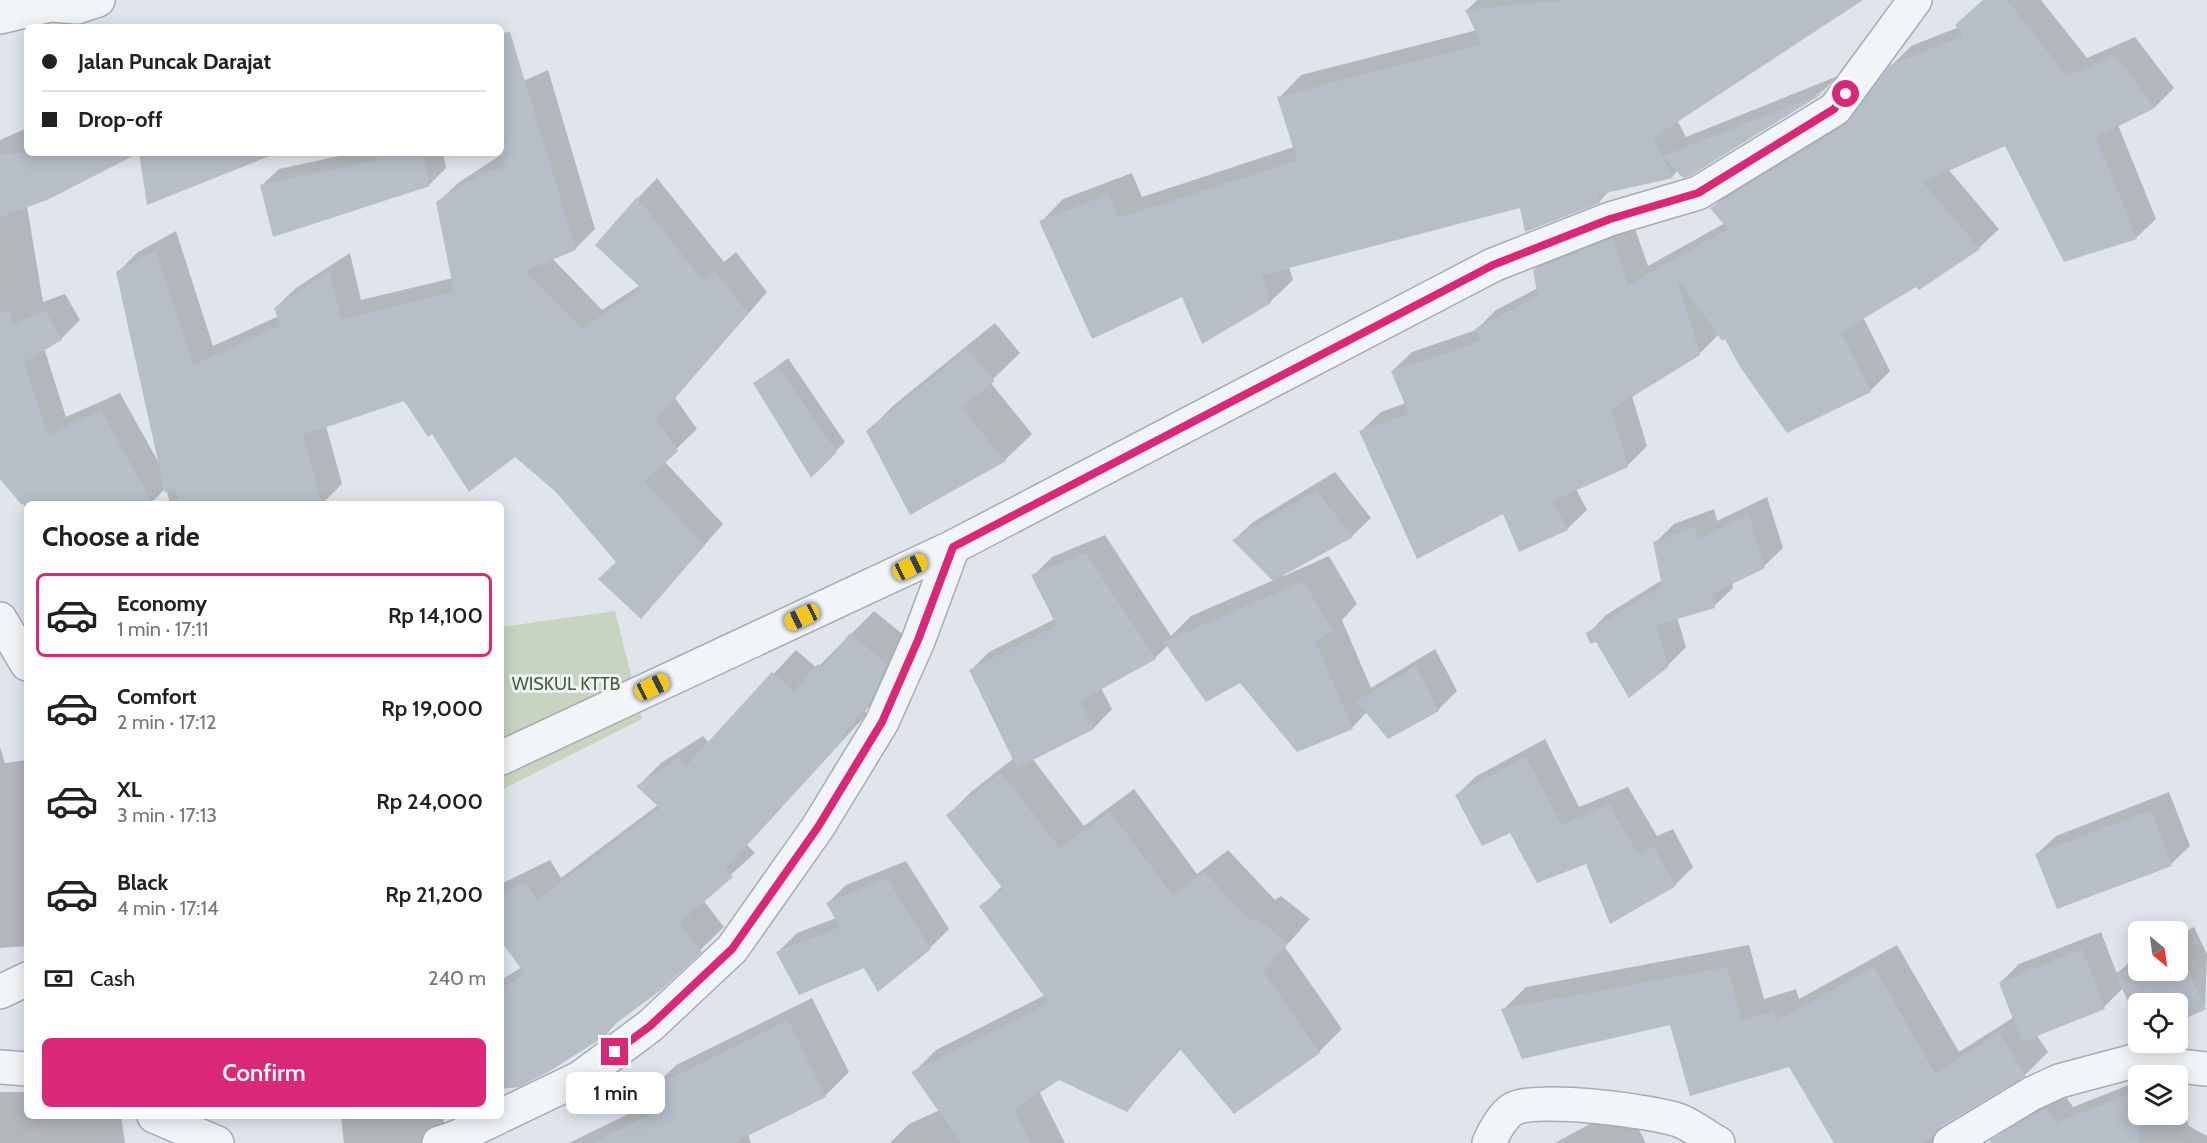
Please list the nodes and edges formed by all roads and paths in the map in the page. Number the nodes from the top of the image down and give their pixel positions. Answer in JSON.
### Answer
{"nodes":[{"id":1,"x":98,"y":0,"type":"edge"},
{"id":2,"x":1915,"y":0,"type":"edge"},
{"id":3,"x":0,"y":17,"type":"edge"},
{"id":4,"x":953,"y":547,"type":"junction"},
{"id":5,"x":0,"y":619,"type":"edge"},
{"id":6,"x":24,"y":659,"type":"edge"},
{"id":7,"x":504,"y":757,"type":"edge"},
{"id":8,"x":24,"y":981,"type":"edge"},
{"id":9,"x":0,"y":992,"type":"edge"},
{"id":10,"x":0,"y":1067,"type":"edge"},
{"id":11,"x":24,"y":1069,"type":"edge"},
{"id":12,"x":2207,"y":1069,"type":"edge"},
{"id":13,"x":504,"y":1114,"type":"edge"},
{"id":14,"x":161,"y":1119,"type":"edge"},
{"id":15,"x":495,"y":1119,"type":"edge"},
{"id":16,"x":216,"y":1143,"type":"edge"},
{"id":17,"x":439,"y":1143,"type":"edge"},
{"id":18,"x":1489,"y":1143,"type":"edge"},
{"id":19,"x":1718,"y":1143,"type":"edge"},
{"id":20,"x":1950,"y":1143,"type":"edge"}],
"edges":[{"from":1,"to":3,"type":"street"},
{"from":2,"to":4,"type":"street"},
{"from":4,"to":7,"type":"street"},
{"from":4,"to":13,"type":"street"},
{"from":5,"to":6,"type":"street"},
{"from":8,"to":9,"type":"street"},
{"from":10,"to":11,"type":"street"},
{"from":12,"to":20,"type":"street"},
{"from":14,"to":16,"type":"street"},
{"from":15,"to":17,"type":"street"},
{"from":18,"to":19,"type":"street"}]}
